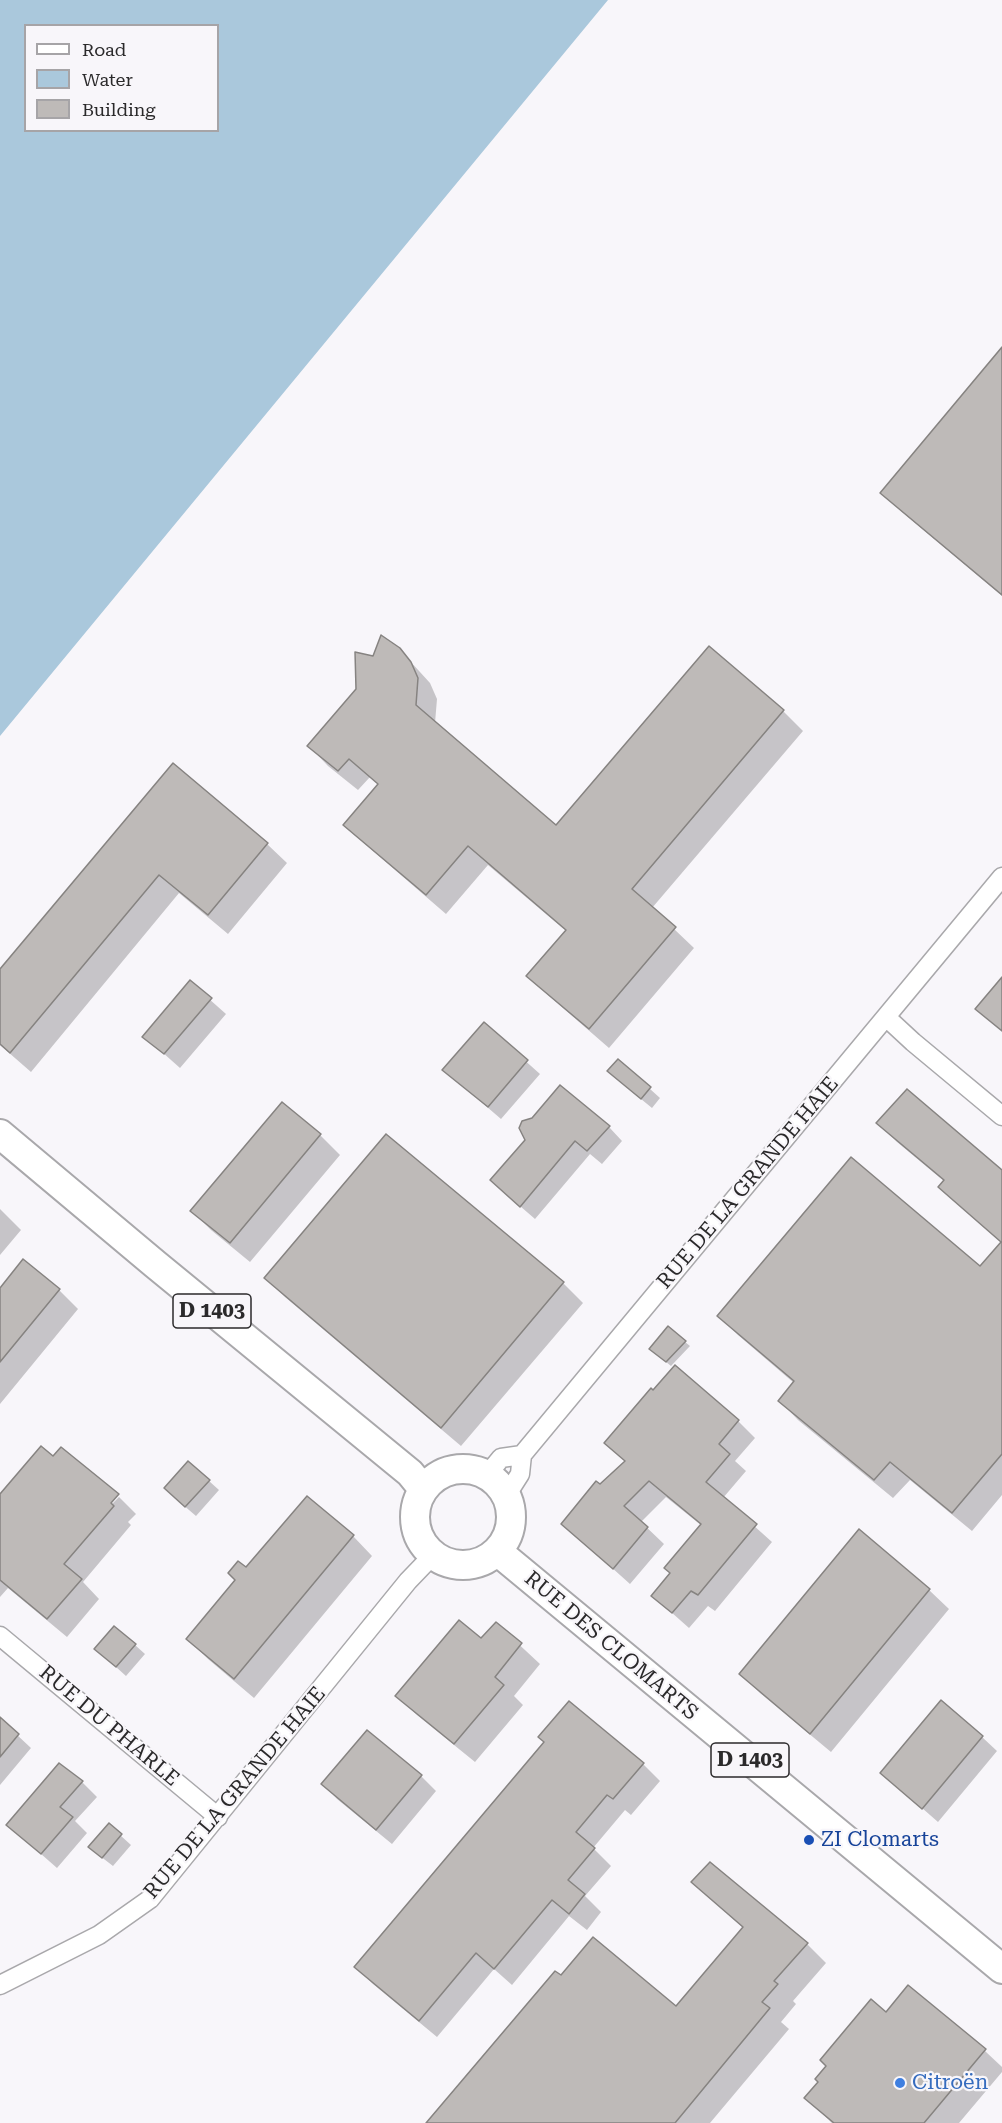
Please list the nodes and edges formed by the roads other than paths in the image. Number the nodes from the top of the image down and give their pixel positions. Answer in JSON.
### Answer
{"nodes":[{"id":1,"x":1002,"y":877,"type":"edge"},
{"id":2,"x":886,"y":1017,"type":"junction"},
{"id":3,"x":1002,"y":1116,"type":"edge"},
{"id":4,"x":0,"y":1134,"type":"edge"},
{"id":5,"x":522,"y":1455,"type":"junction"},
{"id":6,"x":487,"y":1475,"type":"junction"},
{"id":7,"x":423,"y":1490,"type":"junction"},
{"id":8,"x":506,"y":1496,"type":"junction"},
{"id":9,"x":497,"y":1551,"type":"junction"},
{"id":10,"x":433,"y":1555,"type":"junction"},
{"id":11,"x":0,"y":1636,"type":"edge"},
{"id":12,"x":218,"y":1817,"type":"junction"},
{"id":13,"x":1002,"y":1969,"type":"edge"},
{"id":14,"x":0,"y":1985,"type":"edge"}],
"edges":[{"from":1,"to":2,"type":"street","name":"RUE DE LA GRANDE HAIE"},
{"from":2,"to":3,"type":"street"},
{"from":2,"to":5,"type":"street","name":"RUE DE LA GRANDE HAIE"},
{"from":4,"to":7,"type":"main road","number":"D 1403"},
{"from":5,"to":6,"type":"street"},
{"from":5,"to":8,"type":"street","name":"RUE DE LA GRANDE HAIE"},
{"from":6,"to":7,"type":"main road"},
{"from":6,"to":8,"type":"main road"},
{"from":7,"to":10,"type":"main road"},
{"from":8,"to":9,"type":"main road"},
{"from":9,"to":10,"type":"main road"},
{"from":9,"to":13,"type":"main road","name":"RUE DES CLOMARTS","number":"D 1403"},
{"from":10,"to":12,"type":"street","name":"RUE DE LA GRANDE HAIE"},
{"from":11,"to":12,"type":"street","name":"RUE DU PHARLE"},
{"from":12,"to":14,"type":"street","name":"RUE DE LA GRANDE HAIE"}]}
